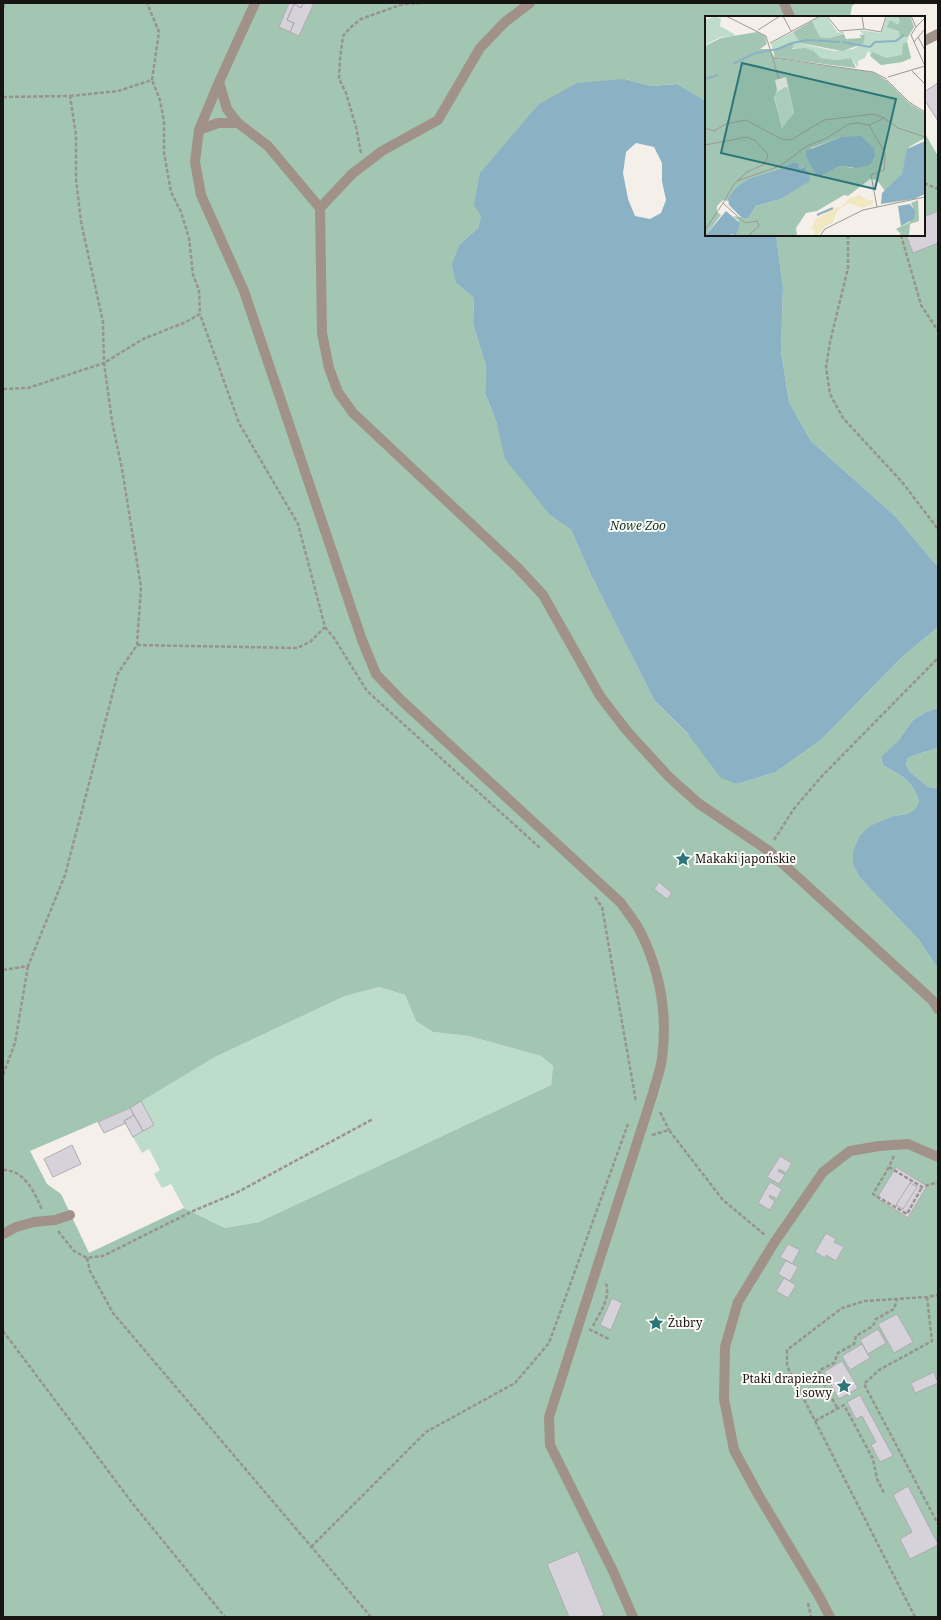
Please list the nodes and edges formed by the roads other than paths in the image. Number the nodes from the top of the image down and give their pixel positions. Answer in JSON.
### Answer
{"nodes":[{"id":1,"x":255,"y":3,"type":"edge"},
{"id":2,"x":530,"y":3,"type":"edge"},
{"id":3,"x":784,"y":3,"type":"edge"},
{"id":4,"x":790,"y":16,"type":"edge"},
{"id":5,"x":938,"y":34,"type":"edge"},
{"id":6,"x":925,"y":40,"type":"edge"},
{"id":7,"x":219,"y":82,"type":"junction"},
{"id":8,"x":238,"y":123,"type":"junction"},
{"id":9,"x":199,"y":130,"type":"junction"},
{"id":10,"x":320,"y":208,"type":"junction"},
{"id":11,"x":938,"y":1009,"type":"edge"},
{"id":12,"x":938,"y":1157,"type":"edge"},
{"id":13,"x":70,"y":1215,"type":"dead end"},
{"id":14,"x":3,"y":1234,"type":"edge"},
{"id":15,"x":633,"y":1617,"type":"edge"},
{"id":16,"x":830,"y":1617,"type":"edge"}],
"edges":[{"from":1,"to":7,"type":"street"},
{"from":2,"to":10,"type":"street"},
{"from":3,"to":4,"type":"street"},
{"from":5,"to":6,"type":"street"},
{"from":7,"to":8,"type":"street"},
{"from":7,"to":9,"type":"street"},
{"from":8,"to":9,"type":"street"},
{"from":8,"to":10,"type":"street"},
{"from":9,"to":15,"type":"street"},
{"from":10,"to":11,"type":"street"},
{"from":12,"to":16,"type":"street"},
{"from":13,"to":14,"type":"street"}]}
